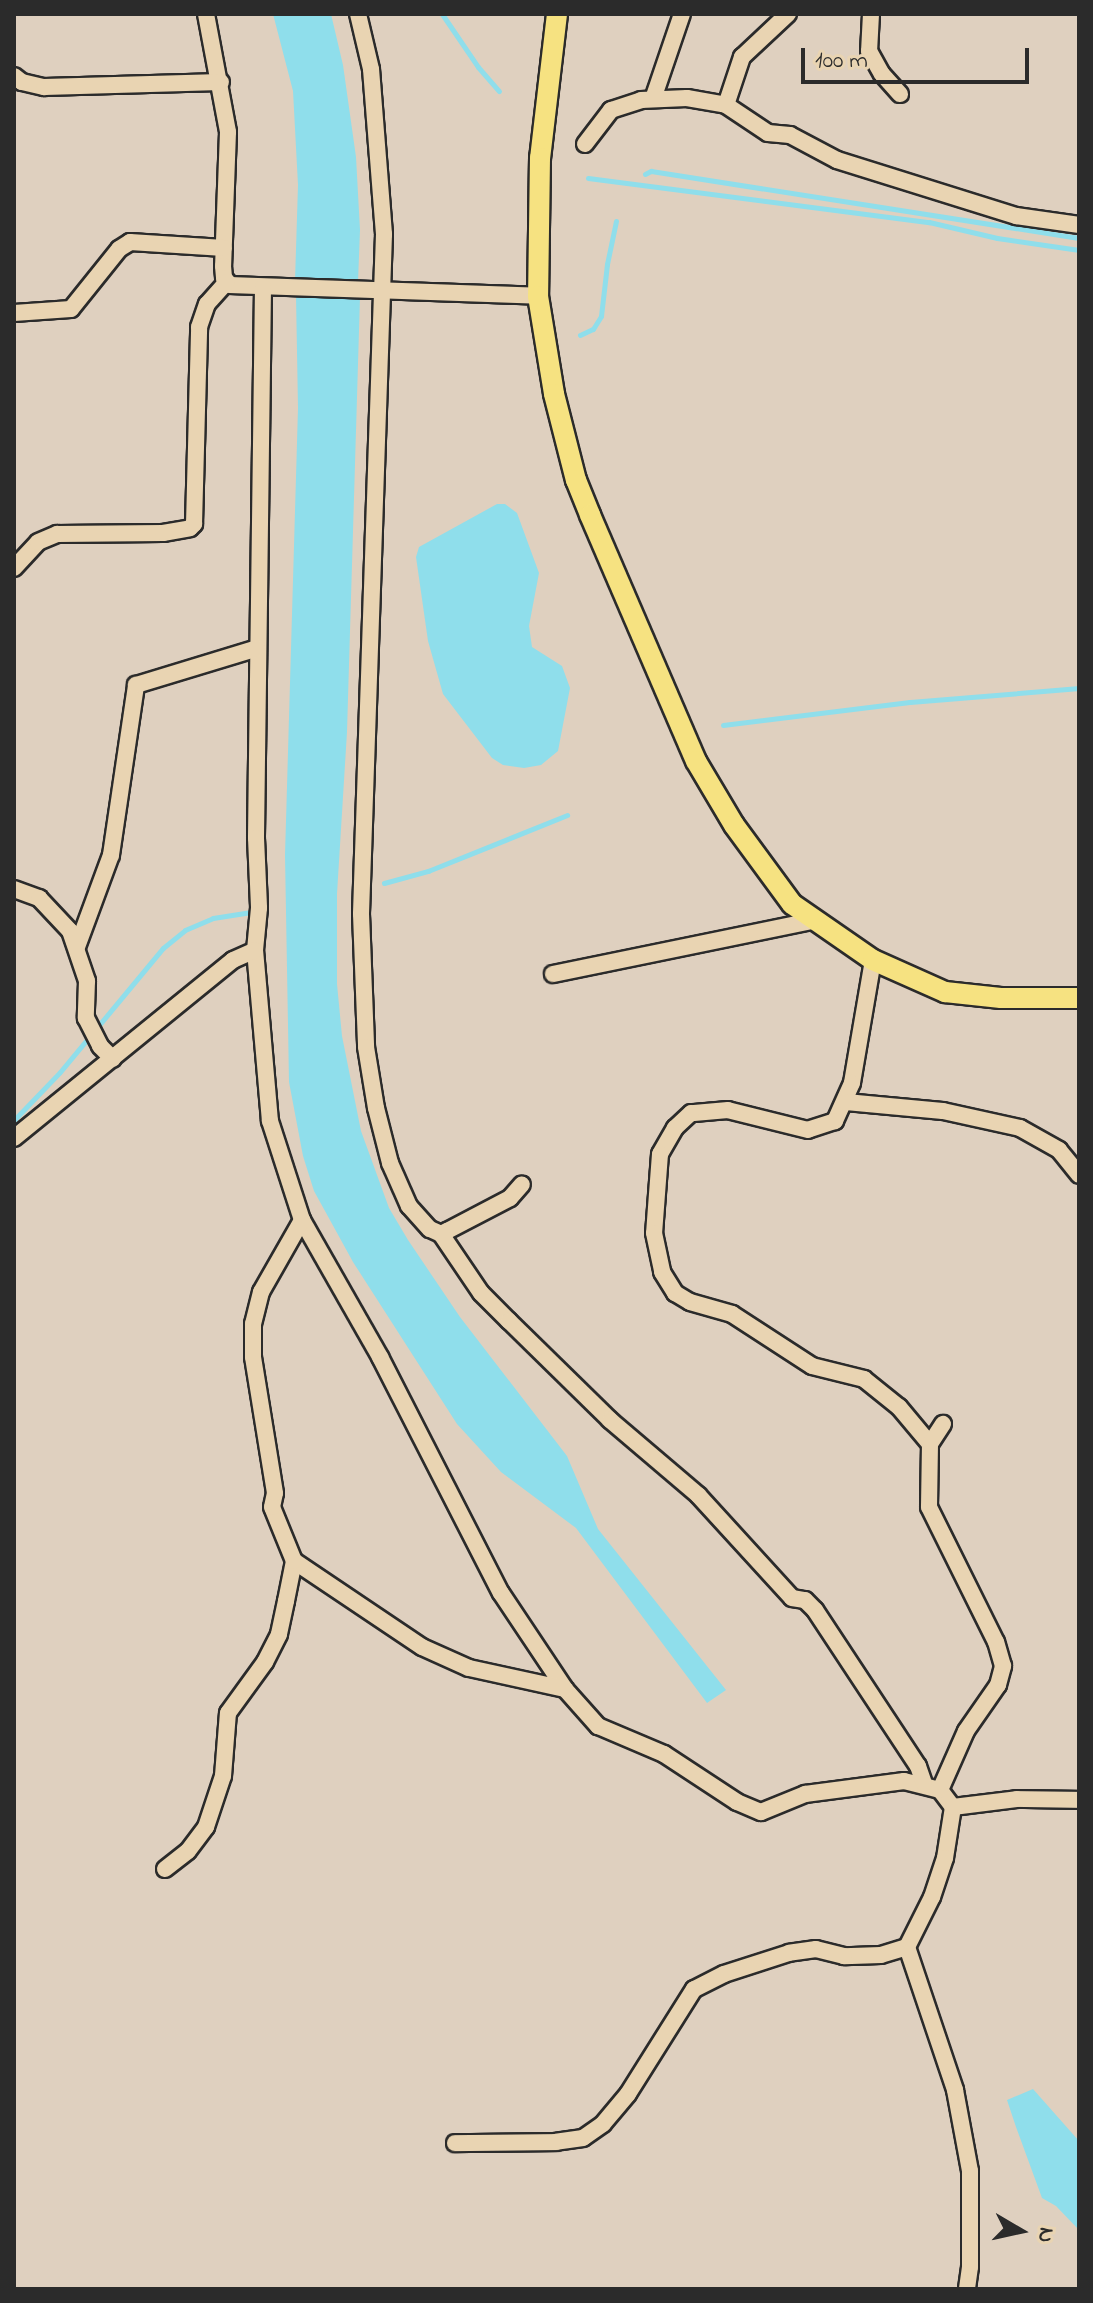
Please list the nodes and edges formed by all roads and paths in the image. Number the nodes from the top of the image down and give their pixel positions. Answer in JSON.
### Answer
{"nodes":[{"id":1,"x":206,"y":14,"type":"edge"},
{"id":2,"x":358,"y":14,"type":"edge"},
{"id":3,"x":557,"y":14,"type":"edge"},
{"id":4,"x":682,"y":14,"type":"edge"},
{"id":5,"x":788,"y":14,"type":"edge"},
{"id":6,"x":871,"y":14,"type":"edge"},
{"id":7,"x":14,"y":76,"type":"edge"},
{"id":8,"x":221,"y":82,"type":"junction"},
{"id":9,"x":900,"y":94,"type":"dead end"},
{"id":10,"x":653,"y":99,"type":"junction"},
{"id":11,"x":726,"y":105,"type":"junction"},
{"id":12,"x":585,"y":144,"type":"dead end"},
{"id":13,"x":1079,"y":225,"type":"edge"},
{"id":14,"x":224,"y":248,"type":"junction"},
{"id":15,"x":227,"y":282,"type":"junction"},
{"id":16,"x":263,"y":287,"type":"junction"},
{"id":17,"x":378,"y":290,"type":"junction"},
{"id":18,"x":538,"y":296,"type":"junction"},
{"id":19,"x":14,"y":313,"type":"edge"},
{"id":20,"x":14,"y":568,"type":"edge"},
{"id":21,"x":258,"y":648,"type":"junction"},
{"id":22,"x":14,"y":889,"type":"edge"},
{"id":23,"x":812,"y":921,"type":"junction"},
{"id":24,"x":77,"y":947,"type":"junction"},
{"id":25,"x":255,"y":950,"type":"junction"},
{"id":26,"x":873,"y":960,"type":"junction"},
{"id":27,"x":553,"y":974,"type":"dead end"},
{"id":28,"x":1079,"y":998,"type":"edge"},
{"id":29,"x":113,"y":1059,"type":"junction"},
{"id":30,"x":846,"y":1102,"type":"junction"},
{"id":31,"x":14,"y":1138,"type":"edge"},
{"id":32,"x":1079,"y":1175,"type":"edge"},
{"id":33,"x":522,"y":1184,"type":"dead end"},
{"id":34,"x":302,"y":1220,"type":"junction"},
{"id":35,"x":441,"y":1234,"type":"junction"},
{"id":36,"x":943,"y":1424,"type":"dead end"},
{"id":37,"x":930,"y":1444,"type":"junction"},
{"id":38,"x":294,"y":1561,"type":"junction"},
{"id":39,"x":565,"y":1689,"type":"junction"},
{"id":40,"x":924,"y":1783,"type":"junction"},
{"id":41,"x":940,"y":1790,"type":"junction"},
{"id":42,"x":1079,"y":1800,"type":"edge"},
{"id":43,"x":953,"y":1807,"type":"junction"},
{"id":44,"x":165,"y":1869,"type":"dead end"},
{"id":45,"x":907,"y":1947,"type":"junction"},
{"id":46,"x":455,"y":2143,"type":"dead end"},
{"id":47,"x":967,"y":2289,"type":"edge"}],
"edges":[{"from":1,"to":8,"type":"street"},
{"from":2,"to":17,"type":"street"},
{"from":3,"to":18,"type":"main road"},
{"from":4,"to":10,"type":"street"},
{"from":5,"to":11,"type":"street"},
{"from":6,"to":9,"type":"street"},
{"from":7,"to":8,"type":"street"},
{"from":8,"to":14,"type":"street"},
{"from":10,"to":11,"type":"street"},
{"from":10,"to":12,"type":"street"},
{"from":11,"to":13,"type":"street"},
{"from":14,"to":15,"type":"street"},
{"from":14,"to":19,"type":"street"},
{"from":15,"to":16,"type":"street"},
{"from":15,"to":20,"type":"street"},
{"from":16,"to":17,"type":"street"},
{"from":16,"to":21,"type":"street"},
{"from":17,"to":18,"type":"street"},
{"from":17,"to":35,"type":"street"},
{"from":18,"to":23,"type":"main road"},
{"from":21,"to":24,"type":"street"},
{"from":21,"to":25,"type":"street"},
{"from":22,"to":24,"type":"street"},
{"from":23,"to":26,"type":"main road"},
{"from":23,"to":27,"type":"street"},
{"from":24,"to":29,"type":"street"},
{"from":25,"to":29,"type":"street"},
{"from":25,"to":34,"type":"street"},
{"from":26,"to":28,"type":"main road"},
{"from":26,"to":30,"type":"street"},
{"from":29,"to":31,"type":"street"},
{"from":30,"to":32,"type":"street"},
{"from":30,"to":37,"type":"street"},
{"from":33,"to":35,"type":"street"},
{"from":34,"to":38,"type":"street"},
{"from":34,"to":39,"type":"street"},
{"from":35,"to":40,"type":"street"},
{"from":36,"to":37,"type":"street"},
{"from":37,"to":41,"type":"street"},
{"from":38,"to":39,"type":"street"},
{"from":38,"to":44,"type":"street"},
{"from":39,"to":40,"type":"street"},
{"from":40,"to":41,"type":"street"},
{"from":41,"to":43,"type":"street"},
{"from":42,"to":43,"type":"street"},
{"from":43,"to":45,"type":"street"},
{"from":45,"to":46,"type":"street"},
{"from":45,"to":47,"type":"street"}]}
